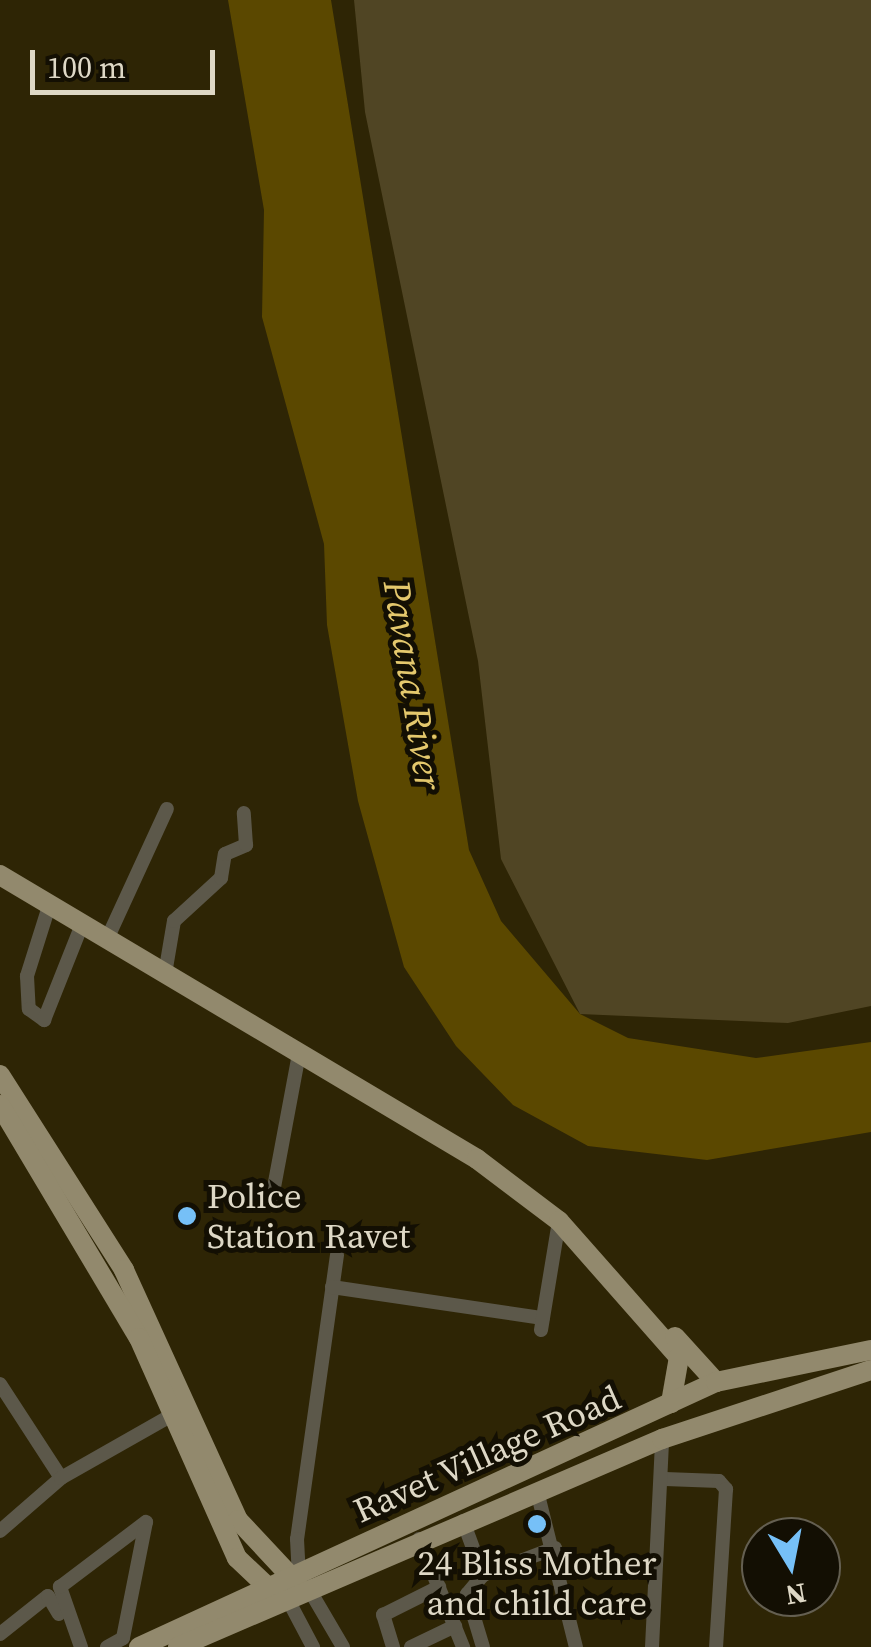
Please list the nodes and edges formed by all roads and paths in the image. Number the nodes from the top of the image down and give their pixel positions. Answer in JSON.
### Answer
{"nodes":[{"id":1,"x":167,"y":809,"type":"dead end"},
{"id":2,"x":244,"y":813,"type":"dead end"},
{"id":3,"x":0,"y":874,"type":"edge"},
{"id":4,"x":50,"y":904,"type":"junction"},
{"id":5,"x":82,"y":922,"type":"junction"},
{"id":6,"x":108,"y":937,"type":"junction"},
{"id":7,"x":165,"y":974,"type":"junction"},
{"id":8,"x":300,"y":1054,"type":"junction"},
{"id":9,"x":0,"y":1076,"type":"edge"},
{"id":10,"x":0,"y":1106,"type":"edge"},
{"id":11,"x":272,"y":1198,"type":"dead end"},
{"id":12,"x":558,"y":1221,"type":"junction"},
{"id":13,"x":337,"y":1255,"type":"dead end"},
{"id":14,"x":332,"y":1287,"type":"junction"},
{"id":15,"x":647,"y":1313,"type":"junction"},
{"id":16,"x":871,"y":1350,"type":"edge"},
{"id":17,"x":871,"y":1370,"type":"edge"},
{"id":18,"x":722,"y":1381,"type":"junction"},
{"id":19,"x":0,"y":1384,"type":"edge"},
{"id":20,"x":742,"y":1407,"type":"junction"},
{"id":21,"x":664,"y":1408,"type":"junction"},
{"id":22,"x":181,"y":1410,"type":"junction"},
{"id":23,"x":665,"y":1437,"type":"junction"},
{"id":24,"x":61,"y":1478,"type":"junction"},
{"id":25,"x":664,"y":1479,"type":"junction"},
{"id":26,"x":538,"y":1491,"type":"junction"},
{"id":27,"x":463,"y":1521,"type":"junction"},
{"id":28,"x":0,"y":1531,"type":"edge"},
{"id":29,"x":419,"y":1540,"type":"junction"},
{"id":30,"x":554,"y":1548,"type":"junction"},
{"id":31,"x":483,"y":1575,"type":"junction"},
{"id":32,"x":294,"y":1583,"type":"junction"},
{"id":33,"x":439,"y":1587,"type":"junction"},
{"id":34,"x":263,"y":1588,"type":"junction"},
{"id":35,"x":454,"y":1626,"type":"junction"},
{"id":36,"x":0,"y":1634,"type":"edge"},
{"id":37,"x":72,"y":1647,"type":"edge"},
{"id":38,"x":81,"y":1647,"type":"edge"},
{"id":39,"x":107,"y":1647,"type":"edge"},
{"id":40,"x":139,"y":1647,"type":"edge"},
{"id":41,"x":178,"y":1647,"type":"edge"},
{"id":42,"x":313,"y":1647,"type":"edge"},
{"id":43,"x":343,"y":1647,"type":"edge"},
{"id":44,"x":394,"y":1647,"type":"edge"},
{"id":45,"x":410,"y":1647,"type":"edge"},
{"id":46,"x":463,"y":1647,"type":"edge"},
{"id":47,"x":483,"y":1647,"type":"edge"},
{"id":48,"x":576,"y":1647,"type":"edge"},
{"id":49,"x":652,"y":1647,"type":"edge"},
{"id":50,"x":716,"y":1647,"type":"edge"}],
"edges":[{"from":1,"to":6,"type":"street"},
{"from":2,"to":7,"type":"street"},
{"from":3,"to":4,"type":"main road"},
{"from":4,"to":5,"type":"main road"},
{"from":4,"to":5,"type":"street"},
{"from":5,"to":6,"type":"main road"},
{"from":6,"to":7,"type":"main road"},
{"from":7,"to":8,"type":"main road"},
{"from":8,"to":11,"type":"street"},
{"from":8,"to":12,"type":"main road"},
{"from":9,"to":22,"type":"main road"},
{"from":10,"to":22,"type":"main road"},
{"from":12,"to":14,"type":"street"},
{"from":12,"to":15,"type":"main road"},
{"from":13,"to":14,"type":"street"},
{"from":14,"to":32,"type":"street"},
{"from":15,"to":18,"type":"main road"},
{"from":15,"to":21,"type":"main road"},
{"from":16,"to":18,"type":"main road","name":"Ravet Village Road"},
{"from":17,"to":20,"type":"main road","name":"Ravet Village Road"},
{"from":18,"to":20,"type":"main road"},
{"from":18,"to":21,"type":"main road","name":"Ravet Village Road"},
{"from":19,"to":24,"type":"street"},
{"from":20,"to":23,"type":"main road","name":"Ravet Village Road"},
{"from":21,"to":23,"type":"main road"},
{"from":21,"to":32,"type":"main road","name":"Ravet Village Road"},
{"from":22,"to":24,"type":"street"},
{"from":22,"to":32,"type":"main road"},
{"from":22,"to":34,"type":"main road"},
{"from":23,"to":25,"type":"street"},
{"from":23,"to":26,"type":"main road","name":"Ravet Village Road"},
{"from":24,"to":28,"type":"street"},
{"from":25,"to":49,"type":"street"},
{"from":25,"to":50,"type":"street"},
{"from":26,"to":27,"type":"main road","name":"Ravet Village Road"},
{"from":26,"to":30,"type":"street"},
{"from":27,"to":29,"type":"main road","name":"Ravet Village Road"},
{"from":27,"to":31,"type":"street"},
{"from":29,"to":32,"type":"main road","name":"Ravet Village Road"},
{"from":29,"to":33,"type":"street"},
{"from":30,"to":31,"type":"street"},
{"from":30,"to":48,"type":"street"},
{"from":31,"to":47,"type":"street"},
{"from":32,"to":34,"type":"main road"},
{"from":32,"to":41,"type":"main road","name":"Ravet Village Road"},
{"from":32,"to":42,"type":"street"},
{"from":32,"to":43,"type":"street"},
{"from":33,"to":35,"type":"street"},
{"from":33,"to":44,"type":"street"},
{"from":34,"to":40,"type":"main road"},
{"from":35,"to":45,"type":"street"},
{"from":35,"to":46,"type":"street"},
{"from":36,"to":37,"type":"street"},
{"from":38,"to":39,"type":"street"}]}
